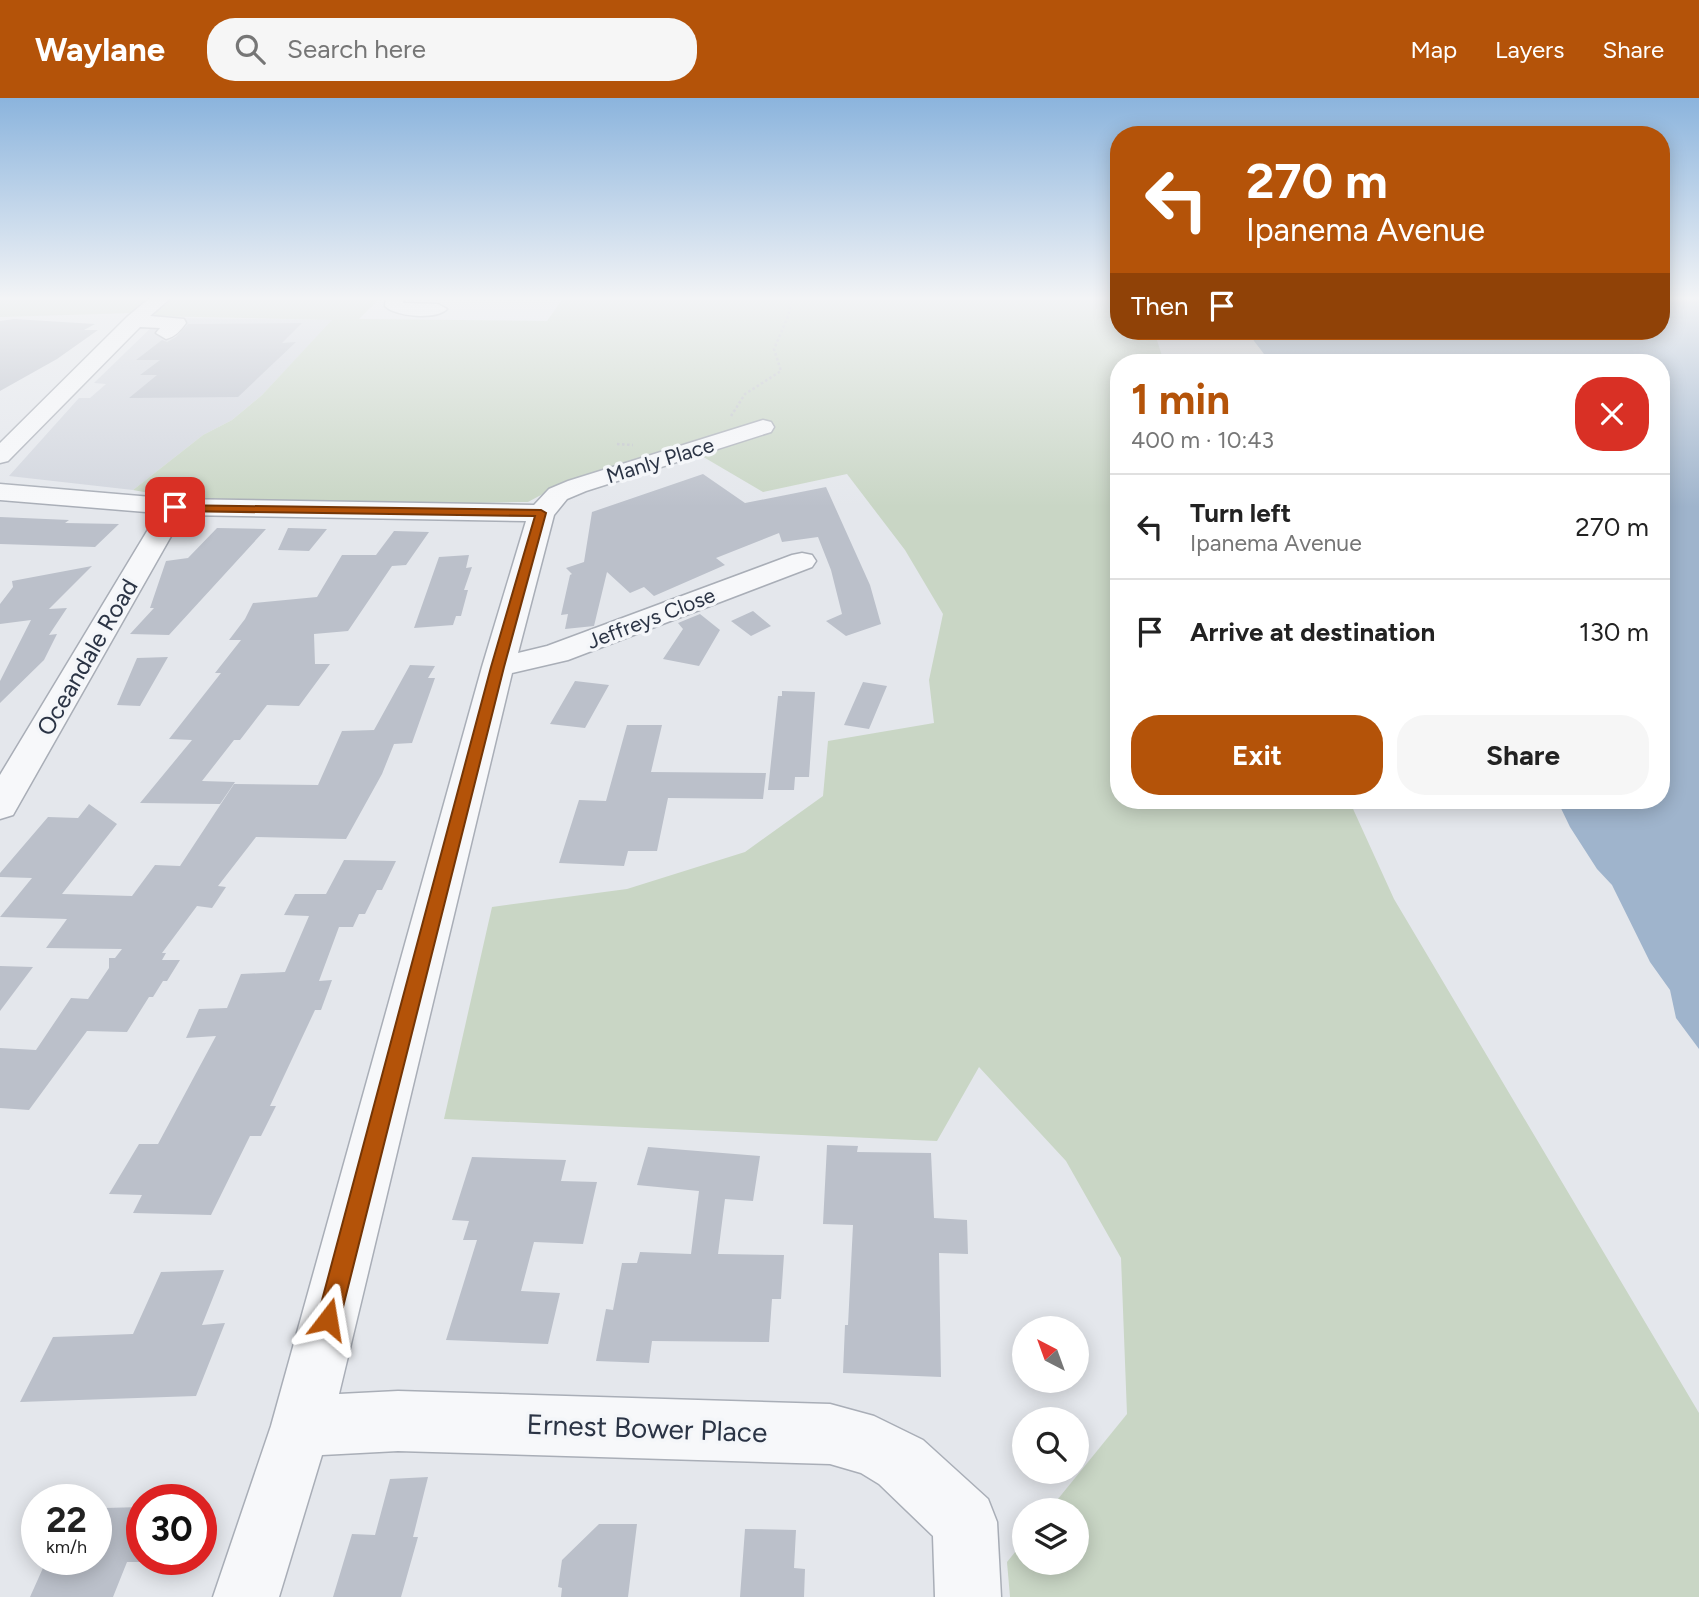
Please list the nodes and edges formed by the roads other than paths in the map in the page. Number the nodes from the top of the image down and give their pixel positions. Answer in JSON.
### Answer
{"nodes":[{"id":1,"x":88,"y":367,"type":"edge"},
{"id":2,"x":763,"y":427,"type":"dead end"},
{"id":3,"x":0,"y":456,"type":"edge"},
{"id":4,"x":0,"y":492,"type":"edge"},
{"id":5,"x":549,"y":504,"type":"junction"},
{"id":6,"x":175,"y":507,"type":"junction"},
{"id":7,"x":802,"y":561,"type":"dead end"},
{"id":8,"x":498,"y":667,"type":"junction"},
{"id":9,"x":0,"y":806,"type":"edge"},
{"id":10,"x":301,"y":1426,"type":"junction"},
{"id":11,"x":246,"y":1597,"type":"edge"},
{"id":12,"x":968,"y":1597,"type":"edge"}],
"edges":[{"from":1,"to":3,"type":"street"},
{"from":2,"to":5,"type":"street","name":"Manly Place"},
{"from":4,"to":6,"type":"street"},
{"from":5,"to":6,"type":"street"},
{"from":5,"to":8,"type":"street"},
{"from":6,"to":9,"type":"street","name":"Oceandale Road"},
{"from":7,"to":8,"type":"street","name":"Jeffreys Close"},
{"from":8,"to":10,"type":"street"},
{"from":10,"to":11,"type":"street"},
{"from":10,"to":12,"type":"street","name":"Ernest Bower Place"}]}
